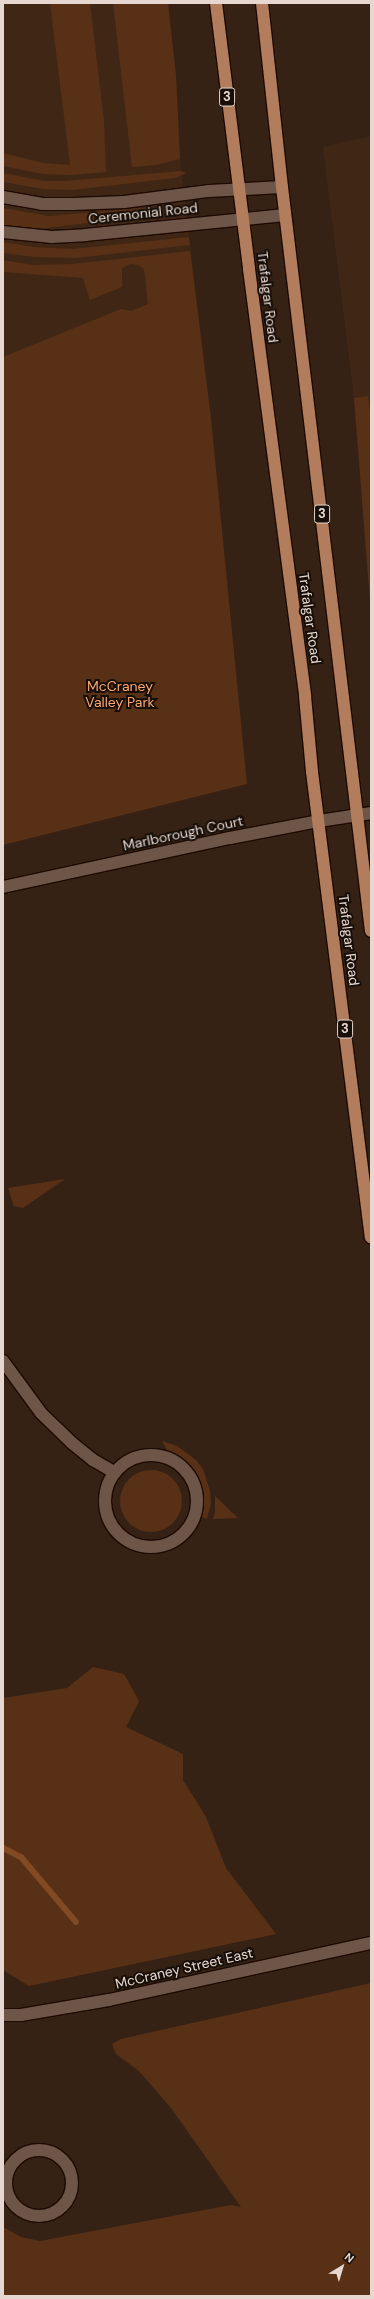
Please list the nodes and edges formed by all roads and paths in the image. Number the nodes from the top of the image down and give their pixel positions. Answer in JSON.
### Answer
{"nodes":[{"id":1,"x":216,"y":3,"type":"edge"},
{"id":2,"x":262,"y":3,"type":"edge"},
{"id":3,"x":282,"y":187,"type":"junction"},
{"id":4,"x":240,"y":190,"type":"junction"},
{"id":5,"x":3,"y":198,"type":"edge"},
{"id":6,"x":285,"y":215,"type":"junction"},
{"id":7,"x":242,"y":218,"type":"junction"},
{"id":8,"x":3,"y":232,"type":"edge"},
{"id":9,"x":371,"y":813,"type":"edge"},
{"id":10,"x":356,"y":814,"type":"junction"},
{"id":11,"x":319,"y":820,"type":"junction"},
{"id":12,"x":3,"y":887,"type":"edge"},
{"id":13,"x":371,"y":931,"type":"edge"},
{"id":14,"x":371,"y":1237,"type":"edge"},
{"id":15,"x":3,"y":1361,"type":"edge"},
{"id":16,"x":114,"y":1472,"type":"junction"},
{"id":17,"x":371,"y":1943,"type":"edge"},
{"id":18,"x":3,"y":2015,"type":"edge"},
{"id":19,"x":5,"y":2195,"type":"edge"}],
"edges":[{"from":1,"to":4,"type":"main road","name":"Trafalgar Road","number":"3"},
{"from":2,"to":3,"type":"main road","name":"Trafalgar Road","number":"3"},
{"from":3,"to":4,"type":"street","name":"Ceremonial Road"},
{"from":3,"to":6,"type":"main road","name":"Trafalgar Road","number":"3"},
{"from":4,"to":5,"type":"street","name":"Ceremonial Road"},
{"from":4,"to":7,"type":"main road","name":"Trafalgar Road","number":"3"},
{"from":6,"to":7,"type":"street","name":"Ceremonial Road"},
{"from":6,"to":10,"type":"main road","name":"Trafalgar Road","number":"3"},
{"from":7,"to":8,"type":"street","name":"Ceremonial Road"},
{"from":7,"to":11,"type":"main road","name":"Trafalgar Road","number":"3"},
{"from":9,"to":10,"type":"street","name":"Marlborough Court"},
{"from":10,"to":11,"type":"street","name":"Marlborough Court"},
{"from":10,"to":13,"type":"main road","name":"Trafalgar Road","number":"3"},
{"from":11,"to":12,"type":"street","name":"Marlborough Court"},
{"from":11,"to":14,"type":"main road","name":"Trafalgar Road","number":"3"},
{"from":15,"to":16,"type":"street"},
{"from":16,"to":16,"type":"street"},
{"from":17,"to":18,"type":"street","name":"McCraney Street East"},
{"from":19,"to":19,"type":"street"}]}
